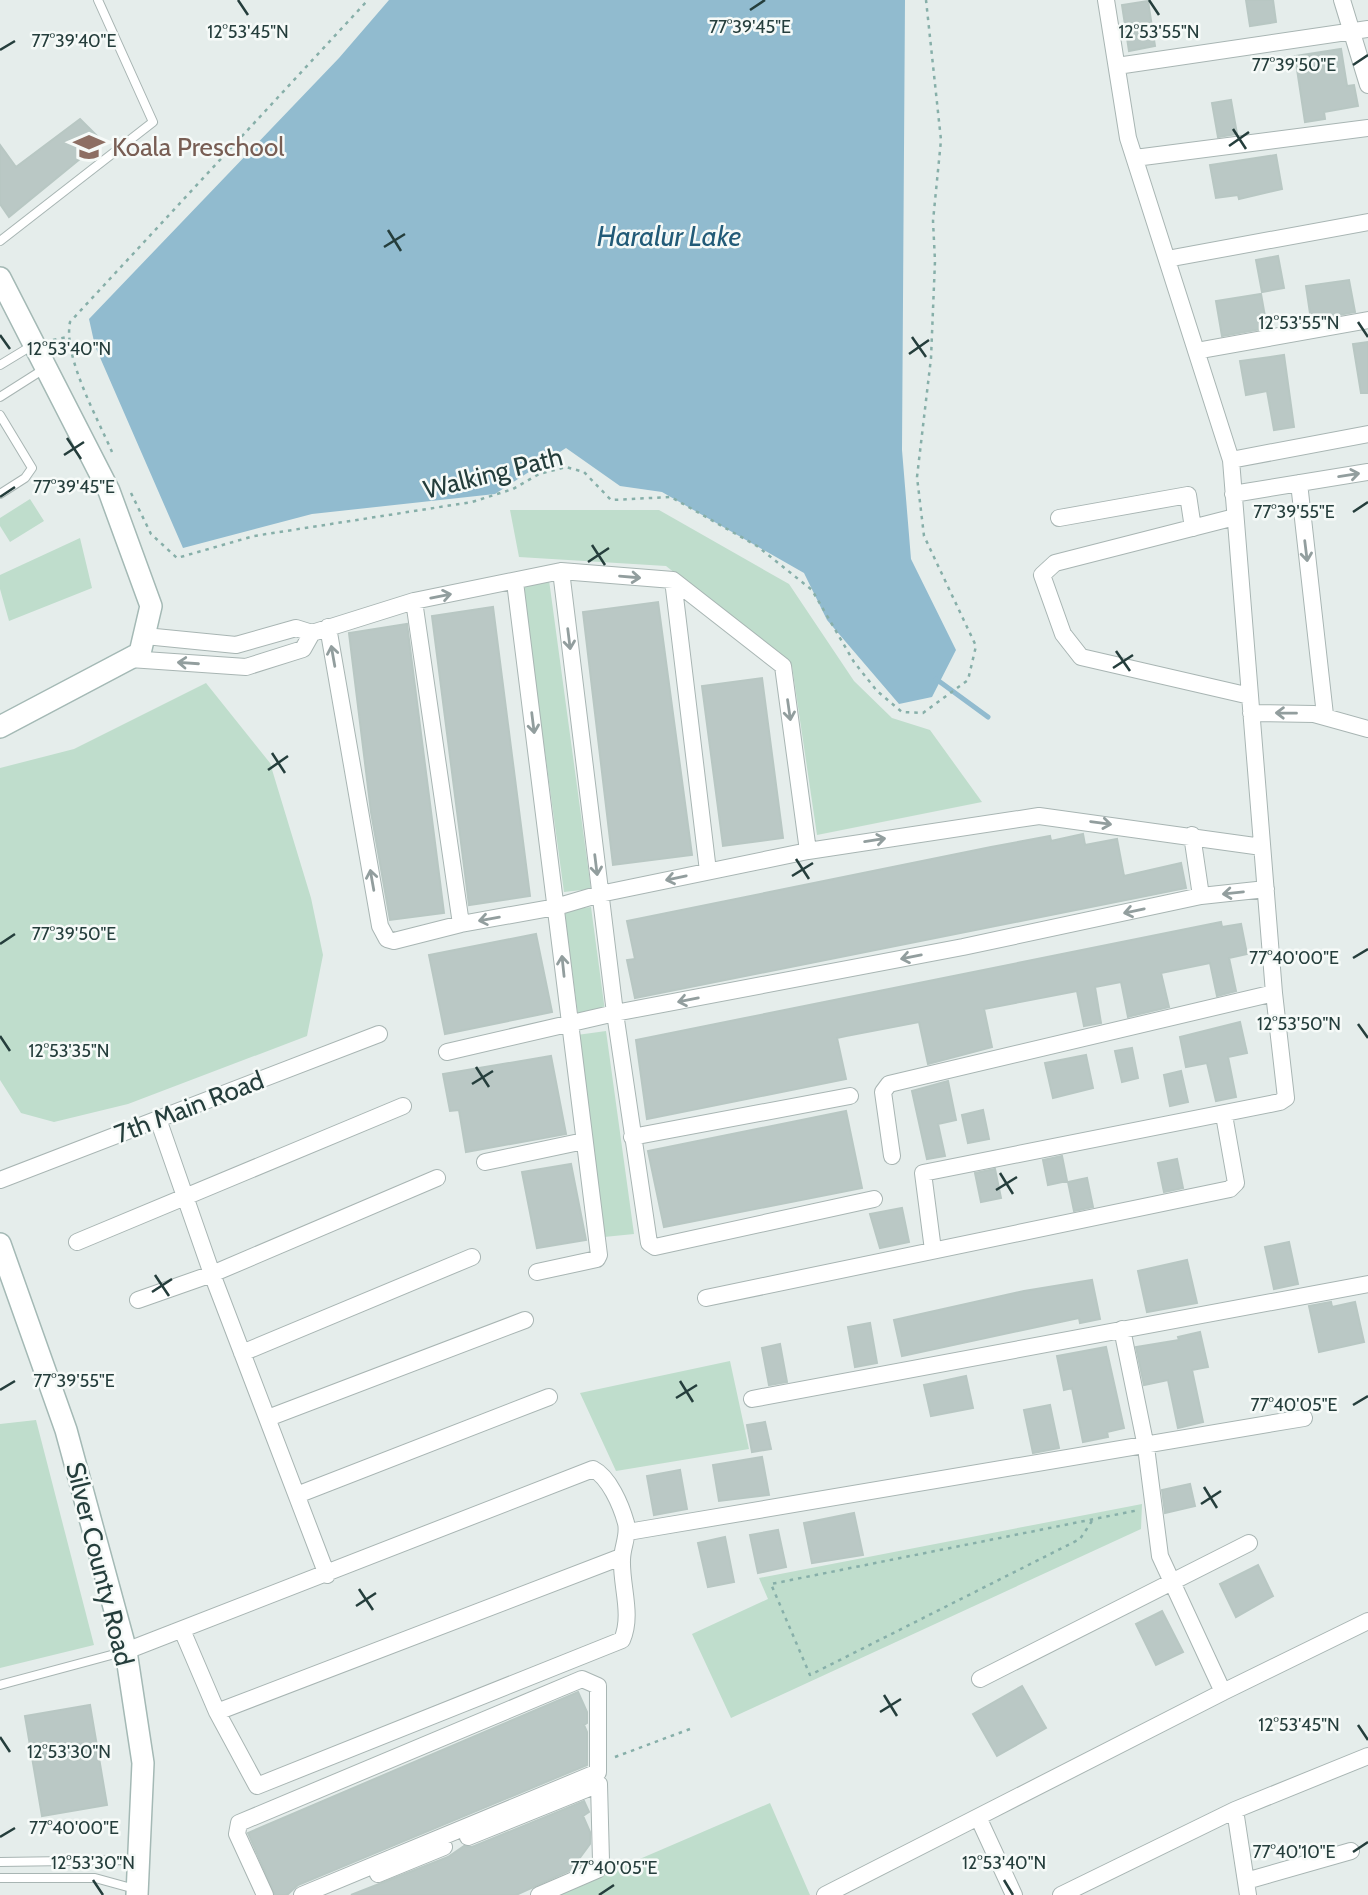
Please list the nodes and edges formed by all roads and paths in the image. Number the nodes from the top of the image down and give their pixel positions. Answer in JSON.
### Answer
{"nodes":[{"id":1,"x":98,"y":0,"type":"edge"},
{"id":2,"x":368,"y":0,"type":"edge"},
{"id":3,"x":926,"y":0,"type":"edge"},
{"id":4,"x":1106,"y":0,"type":"edge"},
{"id":5,"x":1342,"y":0,"type":"edge"},
{"id":6,"x":1360,"y":30,"type":"edge"},
{"id":7,"x":1117,"y":66,"type":"junction"},
{"id":8,"x":1368,"y":85,"type":"edge"},
{"id":9,"x":1368,"y":128,"type":"edge"},
{"id":10,"x":1135,"y":158,"type":"junction"},
{"id":11,"x":1368,"y":222,"type":"edge"},
{"id":12,"x":0,"y":241,"type":"edge"},
{"id":13,"x":1167,"y":259,"type":"junction"},
{"id":14,"x":0,"y":278,"type":"edge"},
{"id":15,"x":1368,"y":320,"type":"edge"},
{"id":16,"x":35,"y":344,"type":"junction"},
{"id":17,"x":1196,"y":351,"type":"junction"},
{"id":18,"x":0,"y":365,"type":"edge"},
{"id":19,"x":47,"y":367,"type":"junction"},
{"id":20,"x":0,"y":397,"type":"edge"},
{"id":21,"x":0,"y":415,"type":"edge"},
{"id":22,"x":1368,"y":434,"type":"edge"},
{"id":23,"x":1231,"y":460,"type":"junction"},
{"id":24,"x":116,"y":463,"type":"dead end"},
{"id":25,"x":1368,"y":472,"type":"edge"},
{"id":26,"x":1298,"y":483,"type":"junction"},
{"id":27,"x":128,"y":486,"type":"dead end"},
{"id":28,"x":1233,"y":494,"type":"junction"},
{"id":29,"x":0,"y":495,"type":"edge"},
{"id":30,"x":1235,"y":517,"type":"junction"},
{"id":31,"x":1059,"y":518,"type":"dead end"},
{"id":32,"x":1193,"y":528,"type":"junction"},
{"id":33,"x":561,"y":571,"type":"junction"},
{"id":34,"x":673,"y":580,"type":"junction"},
{"id":35,"x":515,"y":582,"type":"junction"},
{"id":36,"x":414,"y":601,"type":"junction"},
{"id":37,"x":328,"y":627,"type":"junction"},
{"id":38,"x":312,"y":634,"type":"junction"},
{"id":39,"x":145,"y":636,"type":"junction"},
{"id":40,"x":130,"y":659,"type":"junction"},
{"id":41,"x":1251,"y":704,"type":"junction"},
{"id":42,"x":1325,"y":715,"type":"junction"},
{"id":43,"x":0,"y":727,"type":"edge"},
{"id":44,"x":1368,"y":729,"type":"edge"},
{"id":45,"x":1192,"y":835,"type":"junction"},
{"id":46,"x":1262,"y":847,"type":"junction"},
{"id":47,"x":808,"y":851,"type":"junction"},
{"id":48,"x":708,"y":871,"type":"junction"},
{"id":49,"x":1266,"y":889,"type":"junction"},
{"id":50,"x":600,"y":894,"type":"junction"},
{"id":51,"x":1201,"y":896,"type":"junction"},
{"id":52,"x":556,"y":907,"type":"junction"},
{"id":53,"x":461,"y":924,"type":"junction"},
{"id":54,"x":1274,"y":993,"type":"junction"},
{"id":55,"x":615,"y":1013,"type":"junction"},
{"id":56,"x":570,"y":1026,"type":"junction"},
{"id":57,"x":379,"y":1034,"type":"dead end"},
{"id":58,"x":447,"y":1052,"type":"dead end"},
{"id":59,"x":850,"y":1096,"type":"dead end"},
{"id":60,"x":403,"y":1105,"type":"dead end"},
{"id":61,"x":1224,"y":1115,"type":"junction"},
{"id":62,"x":158,"y":1119,"type":"junction"},
{"id":63,"x":632,"y":1137,"type":"junction"},
{"id":64,"x":584,"y":1141,"type":"junction"},
{"id":65,"x":892,"y":1157,"type":"dead end"},
{"id":66,"x":485,"y":1162,"type":"dead end"},
{"id":67,"x":437,"y":1178,"type":"dead end"},
{"id":68,"x":0,"y":1180,"type":"edge"},
{"id":69,"x":185,"y":1199,"type":"junction"},
{"id":70,"x":874,"y":1199,"type":"dead end"},
{"id":71,"x":78,"y":1242,"type":"dead end"},
{"id":72,"x":0,"y":1244,"type":"edge"},
{"id":73,"x":933,"y":1250,"type":"junction"},
{"id":74,"x":472,"y":1257,"type":"dead end"},
{"id":75,"x":537,"y":1272,"type":"dead end"},
{"id":76,"x":212,"y":1274,"type":"junction"},
{"id":77,"x":1368,"y":1284,"type":"edge"},
{"id":78,"x":706,"y":1298,"type":"dead end"},
{"id":79,"x":138,"y":1300,"type":"dead end"},
{"id":80,"x":525,"y":1320,"type":"dead end"},
{"id":81,"x":1122,"y":1329,"type":"junction"},
{"id":82,"x":242,"y":1353,"type":"junction"},
{"id":83,"x":548,"y":1396,"type":"dead end"},
{"id":84,"x":752,"y":1399,"type":"dead end"},
{"id":85,"x":268,"y":1418,"type":"junction"},
{"id":86,"x":1304,"y":1418,"type":"dead end"},
{"id":87,"x":1146,"y":1447,"type":"junction"},
{"id":88,"x":297,"y":1495,"type":"junction"},
{"id":89,"x":1153,"y":1507,"type":"junction"},
{"id":90,"x":1091,"y":1521,"type":"junction"},
{"id":91,"x":628,"y":1532,"type":"junction"},
{"id":92,"x":1249,"y":1544,"type":"dead end"},
{"id":93,"x":621,"y":1557,"type":"junction"},
{"id":94,"x":327,"y":1575,"type":"junction"},
{"id":95,"x":1171,"y":1584,"type":"junction"},
{"id":96,"x":1368,"y":1620,"type":"edge"},
{"id":97,"x":182,"y":1630,"type":"junction"},
{"id":98,"x":126,"y":1651,"type":"junction"},
{"id":99,"x":980,"y":1679,"type":"dead end"},
{"id":100,"x":0,"y":1685,"type":"edge"},
{"id":101,"x":1223,"y":1692,"type":"junction"},
{"id":102,"x":217,"y":1712,"type":"junction"},
{"id":103,"x":690,"y":1729,"type":"dead end"},
{"id":104,"x":1368,"y":1756,"type":"edge"},
{"id":105,"x":599,"y":1763,"type":"junction"},
{"id":106,"x":1235,"y":1810,"type":"junction"},
{"id":107,"x":978,"y":1817,"type":"junction"},
{"id":108,"x":1351,"y":1851,"type":"dead end"},
{"id":109,"x":139,"y":1860,"type":"junction"},
{"id":110,"x":0,"y":1862,"type":"edge"},
{"id":111,"x":0,"y":1878,"type":"edge"},
{"id":112,"x":1247,"y":1888,"type":"edge"},
{"id":113,"x":137,"y":1892,"type":"edge"},
{"id":114,"x":265,"y":1895,"type":"edge"},
{"id":115,"x":302,"y":1895,"type":"edge"},
{"id":116,"x":327,"y":1895,"type":"edge"},
{"id":117,"x":539,"y":1895,"type":"edge"},
{"id":118,"x":825,"y":1895,"type":"edge"},
{"id":119,"x":1014,"y":1895,"type":"edge"},
{"id":120,"x":1061,"y":1895,"type":"edge"}],
"edges":[{"from":1,"to":12,"type":"lane"},
{"from":2,"to":24,"type":"path"},
{"from":3,"to":27,"type":"path","name":"Walking Path"},
{"from":4,"to":7,"type":"street"},
{"from":5,"to":6,"type":"street"},
{"from":6,"to":7,"type":"street"},
{"from":6,"to":8,"type":"street"},
{"from":7,"to":10,"type":"street"},
{"from":9,"to":10,"type":"street"},
{"from":10,"to":13,"type":"street"},
{"from":11,"to":13,"type":"street"},
{"from":13,"to":17,"type":"street"},
{"from":14,"to":16,"type":"street"},
{"from":15,"to":17,"type":"street"},
{"from":16,"to":18,"type":"lane"},
{"from":16,"to":19,"type":"street"},
{"from":17,"to":23,"type":"street"},
{"from":19,"to":20,"type":"lane"},
{"from":19,"to":39,"type":"street"},
{"from":21,"to":29,"type":"lane"},
{"from":22,"to":23,"type":"street"},
{"from":23,"to":28,"type":"street"},
{"from":26,"to":25,"type":"street","one_way":true},
{"from":26,"to":28,"type":"street"},
{"from":26,"to":42,"type":"street","one_way":true},
{"from":28,"to":30,"type":"street"},
{"from":30,"to":32,"type":"street"},
{"from":30,"to":41,"type":"street"},
{"from":31,"to":32,"type":"street"},
{"from":32,"to":41,"type":"street"},
{"from":33,"to":34,"type":"street","one_way":true},
{"from":33,"to":35,"type":"street"},
{"from":33,"to":50,"type":"street","one_way":true},
{"from":34,"to":47,"type":"street","one_way":true},
{"from":34,"to":48,"type":"street"},
{"from":36,"to":35,"type":"street","one_way":true},
{"from":35,"to":52,"type":"street","one_way":true},
{"from":36,"to":37,"type":"street"},
{"from":36,"to":53,"type":"street"},
{"from":37,"to":38,"type":"street"},
{"from":53,"to":37,"type":"street","one_way":true},
{"from":38,"to":39,"type":"street"},
{"from":38,"to":40,"type":"street","one_way":true},
{"from":39,"to":40,"type":"street"},
{"from":40,"to":43,"type":"street"},
{"from":42,"to":41,"type":"street","one_way":true},
{"from":41,"to":46,"type":"street"},
{"from":42,"to":44,"type":"street"},
{"from":45,"to":46,"type":"street"},
{"from":47,"to":45,"type":"street","one_way":true},
{"from":45,"to":51,"type":"street"},
{"from":46,"to":49,"type":"street"},
{"from":47,"to":48,"type":"street"},
{"from":48,"to":50,"type":"street","one_way":true},
{"from":49,"to":51,"type":"street","one_way":true},
{"from":49,"to":54,"type":"street"},
{"from":50,"to":52,"type":"street"},
{"from":50,"to":55,"type":"street"},
{"from":51,"to":55,"type":"street","one_way":true},
{"from":52,"to":53,"type":"street","one_way":true},
{"from":56,"to":52,"type":"street","one_way":true},
{"from":54,"to":61,"type":"street"},
{"from":54,"to":65,"type":"street"},
{"from":55,"to":56,"type":"street"},
{"from":55,"to":63,"type":"street"},
{"from":56,"to":58,"type":"street"},
{"from":56,"to":64,"type":"street"},
{"from":57,"to":62,"type":"street","name":"7th Main Road"},
{"from":59,"to":63,"type":"street"},
{"from":60,"to":69,"type":"street"},
{"from":61,"to":73,"type":"street"},
{"from":61,"to":73,"type":"street"},
{"from":62,"to":68,"type":"street","name":"7th Main Road"},
{"from":62,"to":69,"type":"street"},
{"from":63,"to":70,"type":"street"},
{"from":64,"to":66,"type":"street"},
{"from":64,"to":75,"type":"street"},
{"from":67,"to":76,"type":"street"},
{"from":69,"to":71,"type":"street"},
{"from":69,"to":76,"type":"street"},
{"from":72,"to":98,"type":"street","name":"Silver County Road"},
{"from":73,"to":78,"type":"street"},
{"from":74,"to":82,"type":"street"},
{"from":76,"to":79,"type":"street"},
{"from":76,"to":82,"type":"street"},
{"from":77,"to":81,"type":"street"},
{"from":80,"to":85,"type":"street"},
{"from":81,"to":84,"type":"street"},
{"from":81,"to":87,"type":"street"},
{"from":82,"to":85,"type":"street"},
{"from":83,"to":88,"type":"street"},
{"from":85,"to":88,"type":"street"},
{"from":86,"to":87,"type":"street"},
{"from":87,"to":89,"type":"street"},
{"from":87,"to":91,"type":"street"},
{"from":88,"to":94,"type":"street"},
{"from":89,"to":90,"type":"path"},
{"from":89,"to":95,"type":"street"},
{"from":90,"to":90,"type":"path"},
{"from":91,"to":93,"type":"street"},
{"from":91,"to":94,"type":"street"},
{"from":92,"to":95,"type":"street"},
{"from":93,"to":102,"type":"street"},
{"from":93,"to":102,"type":"street"},
{"from":94,"to":97,"type":"street"},
{"from":95,"to":99,"type":"street"},
{"from":95,"to":101,"type":"street"},
{"from":96,"to":101,"type":"street"},
{"from":97,"to":98,"type":"street"},
{"from":97,"to":102,"type":"street"},
{"from":98,"to":100,"type":"lane"},
{"from":98,"to":109,"type":"street","name":"Silver County Road"},
{"from":101,"to":107,"type":"street"},
{"from":103,"to":105,"type":"path"},
{"from":104,"to":106,"type":"street"},
{"from":105,"to":114,"type":"street"},
{"from":105,"to":115,"type":"street"},
{"from":106,"to":112,"type":"street"},
{"from":106,"to":120,"type":"street"},
{"from":107,"to":118,"type":"street"},
{"from":107,"to":119,"type":"street"},
{"from":108,"to":112,"type":"street"},
{"from":109,"to":110,"type":"lane"},
{"from":109,"to":113,"type":"street","name":"Silver County Road"},
{"from":111,"to":113,"type":"lane"},
{"from":116,"to":117,"type":"street"}]}
